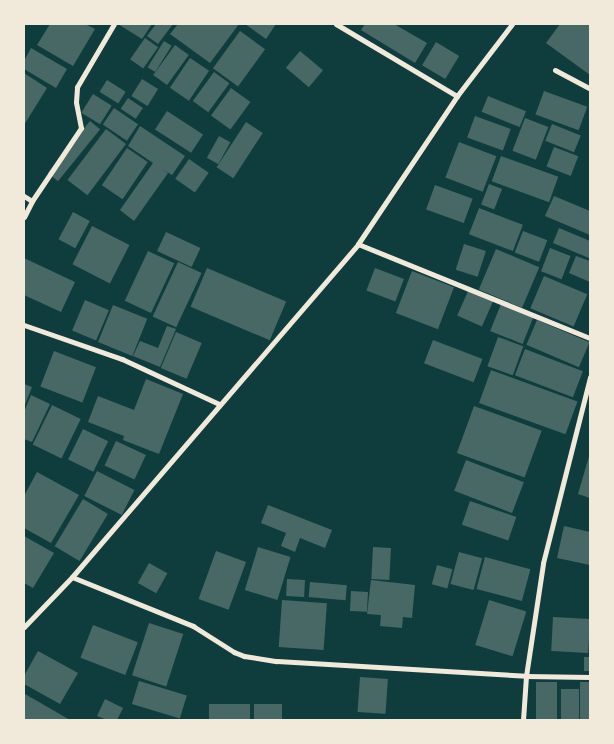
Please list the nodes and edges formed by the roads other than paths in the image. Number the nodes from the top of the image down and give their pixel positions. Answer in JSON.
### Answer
{"nodes":[{"id":1,"x":114,"y":24,"type":"edge"},
{"id":2,"x":336,"y":24,"type":"edge"},
{"id":3,"x":512,"y":24,"type":"edge"},
{"id":4,"x":555,"y":70,"type":"dead end"},
{"id":5,"x":590,"y":89,"type":"edge"},
{"id":6,"x":456,"y":96,"type":"junction"},
{"id":7,"x":24,"y":196,"type":"edge"},
{"id":8,"x":32,"y":201,"type":"junction"},
{"id":9,"x":24,"y":217,"type":"edge"},
{"id":10,"x":358,"y":244,"type":"junction"},
{"id":11,"x":24,"y":325,"type":"edge"},
{"id":12,"x":590,"y":338,"type":"edge"},
{"id":13,"x":590,"y":377,"type":"edge"},
{"id":14,"x":219,"y":404,"type":"junction"},
{"id":15,"x":72,"y":577,"type":"junction"},
{"id":16,"x":24,"y":627,"type":"edge"},
{"id":17,"x":526,"y":676,"type":"junction"},
{"id":18,"x":590,"y":677,"type":"edge"},
{"id":19,"x":523,"y":720,"type":"edge"}],
"edges":[{"from":1,"to":8,"type":"street"},
{"from":2,"to":6,"type":"street"},
{"from":3,"to":6,"type":"street"},
{"from":4,"to":5,"type":"street"},
{"from":6,"to":10,"type":"street"},
{"from":7,"to":8,"type":"street"},
{"from":8,"to":9,"type":"street"},
{"from":10,"to":12,"type":"street"},
{"from":10,"to":14,"type":"street"},
{"from":11,"to":14,"type":"street"},
{"from":13,"to":17,"type":"street"},
{"from":14,"to":15,"type":"street"},
{"from":15,"to":16,"type":"street"},
{"from":15,"to":17,"type":"street"},
{"from":17,"to":18,"type":"street"},
{"from":17,"to":19,"type":"street"}]}
